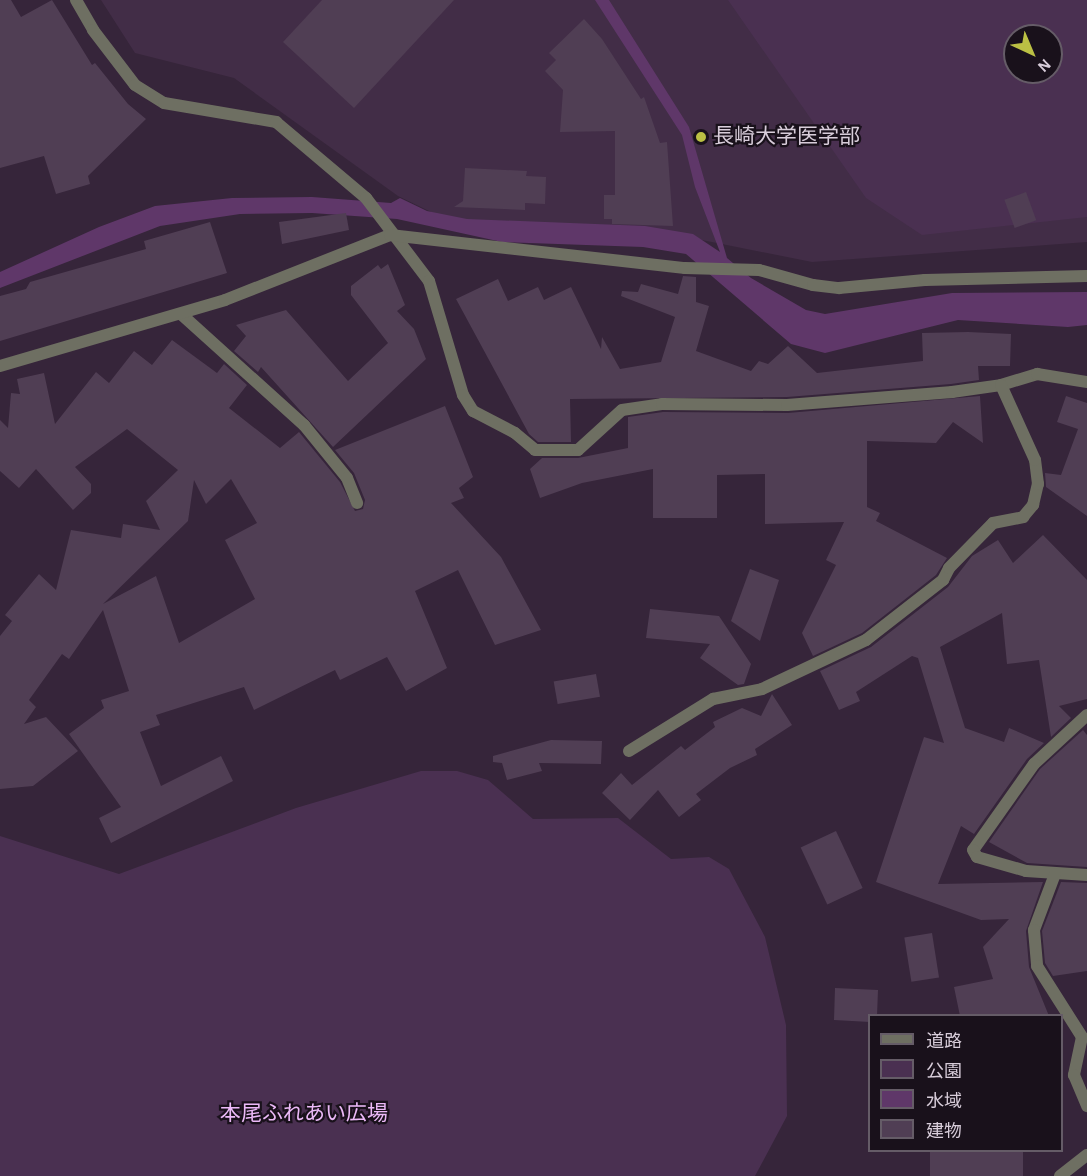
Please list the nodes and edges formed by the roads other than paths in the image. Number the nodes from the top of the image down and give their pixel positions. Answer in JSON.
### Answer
{"nodes":[{"id":1,"x":76,"y":0,"type":"edge"},
{"id":2,"x":390,"y":235,"type":"junction"},
{"id":3,"x":1087,"y":276,"type":"edge"},
{"id":4,"x":181,"y":314,"type":"junction"},
{"id":5,"x":0,"y":366,"type":"edge"},
{"id":6,"x":1087,"y":382,"type":"edge"},
{"id":7,"x":1001,"y":385,"type":"junction"},
{"id":8,"x":357,"y":503,"type":"dead end"},
{"id":9,"x":1087,"y":715,"type":"edge"},
{"id":10,"x":630,"y":751,"type":"dead end"},
{"id":11,"x":1055,"y":874,"type":"junction"},
{"id":12,"x":1087,"y":875,"type":"edge"},
{"id":13,"x":1087,"y":1106,"type":"edge"},
{"id":14,"x":1087,"y":1155,"type":"edge"},
{"id":15,"x":1060,"y":1176,"type":"edge"}],
"edges":[{"from":1,"to":2,"type":"street"},
{"from":2,"to":3,"type":"street"},
{"from":2,"to":4,"type":"street"},
{"from":2,"to":7,"type":"street"},
{"from":4,"to":5,"type":"street"},
{"from":4,"to":8,"type":"street"},
{"from":6,"to":7,"type":"street"},
{"from":7,"to":10,"type":"street"},
{"from":9,"to":11,"type":"street"},
{"from":11,"to":12,"type":"street"},
{"from":11,"to":13,"type":"street"},
{"from":14,"to":15,"type":"street"}]}
